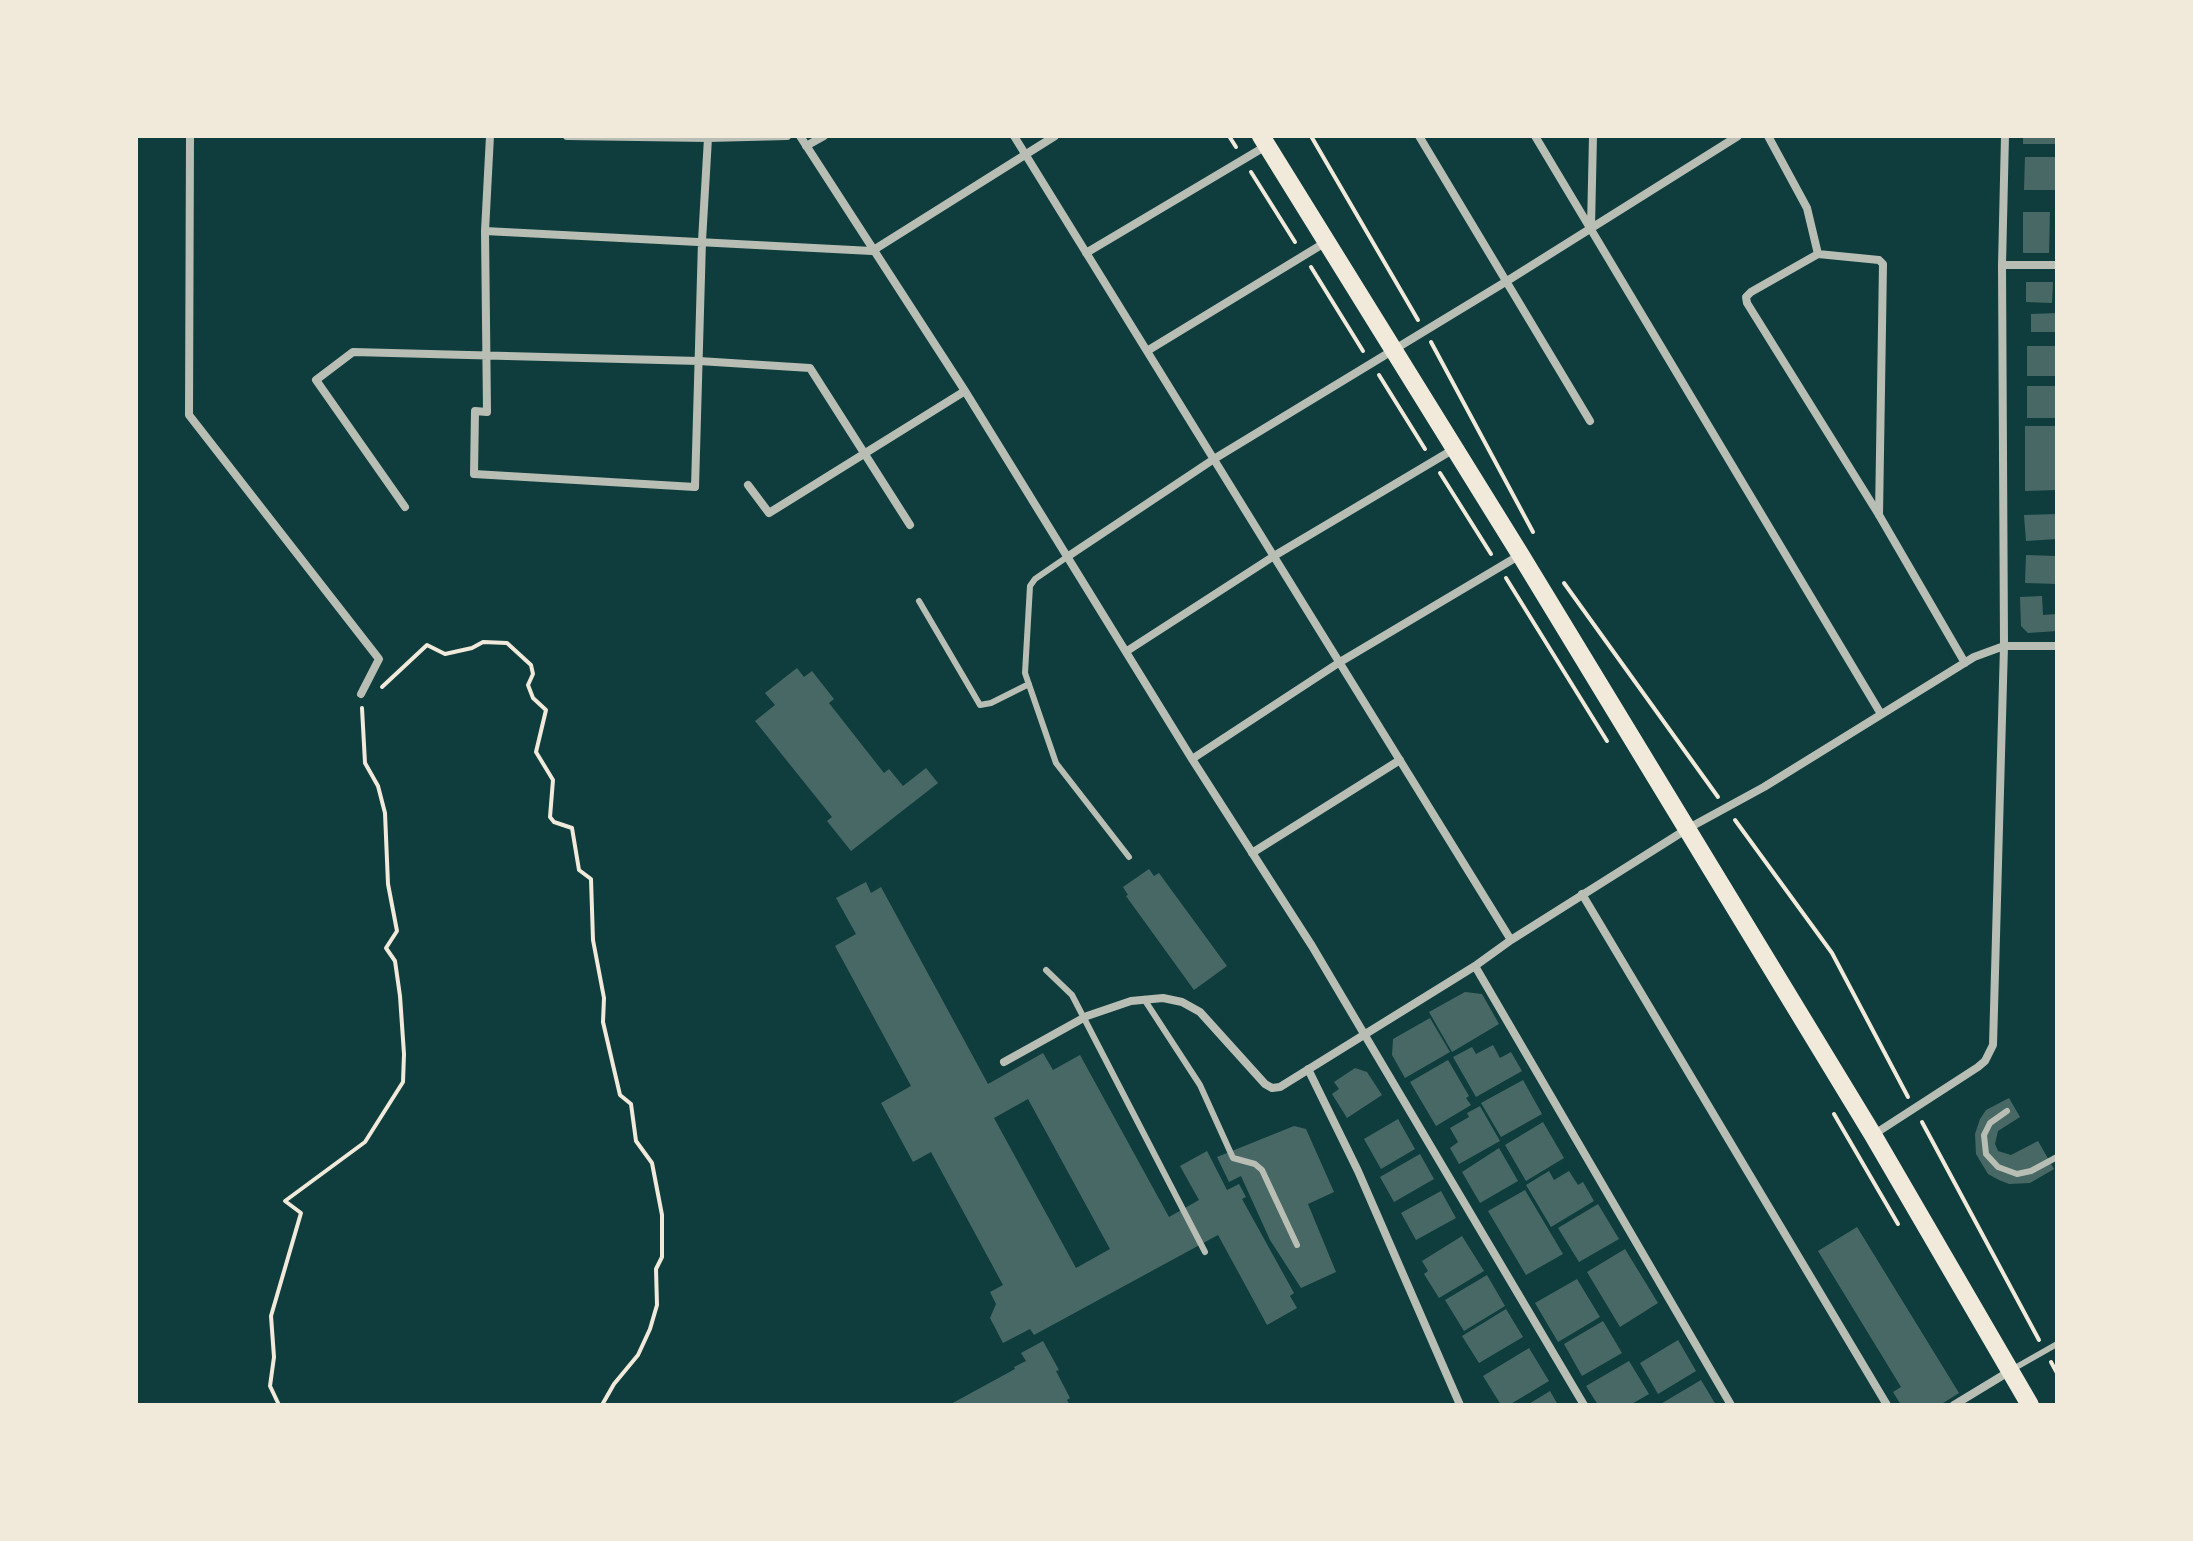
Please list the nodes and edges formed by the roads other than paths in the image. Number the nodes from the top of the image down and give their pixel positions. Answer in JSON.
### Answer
{"nodes":[{"id":1,"x":190,"y":136,"type":"edge"},
{"id":2,"x":490,"y":136,"type":"edge"},
{"id":3,"x":567,"y":136,"type":"edge"},
{"id":4,"x":787,"y":136,"type":"edge"},
{"id":5,"x":800,"y":136,"type":"edge"},
{"id":6,"x":824,"y":136,"type":"edge"},
{"id":7,"x":1014,"y":136,"type":"edge"},
{"id":8,"x":1055,"y":136,"type":"edge"},
{"id":9,"x":1419,"y":136,"type":"edge"},
{"id":10,"x":1535,"y":136,"type":"edge"},
{"id":11,"x":1593,"y":136,"type":"edge"},
{"id":12,"x":1738,"y":136,"type":"edge"},
{"id":13,"x":1768,"y":136,"type":"edge"},
{"id":14,"x":2005,"y":136,"type":"edge"},
{"id":15,"x":708,"y":138,"type":"junction"},
{"id":16,"x":1264,"y":141,"type":"edge"},
{"id":17,"x":806,"y":146,"type":"junction"},
{"id":18,"x":1025,"y":154,"type":"junction"},
{"id":19,"x":1591,"y":227,"type":"junction"},
{"id":20,"x":485,"y":231,"type":"junction"},
{"id":21,"x":702,"y":241,"type":"junction"},
{"id":22,"x":1326,"y":242,"type":"junction"},
{"id":23,"x":872,"y":251,"type":"junction"},
{"id":24,"x":1086,"y":253,"type":"junction"},
{"id":25,"x":1818,"y":254,"type":"junction"},
{"id":26,"x":2002,"y":265,"type":"junction"},
{"id":27,"x":2057,"y":265,"type":"edge"},
{"id":28,"x":1507,"y":281,"type":"junction"},
{"id":29,"x":1147,"y":351,"type":"junction"},
{"id":30,"x":1394,"y":351,"type":"junction"},
{"id":31,"x":488,"y":356,"type":"junction"},
{"id":32,"x":699,"y":361,"type":"junction"},
{"id":33,"x":965,"y":391,"type":"junction"},
{"id":34,"x":1590,"y":421,"type":"dead end"},
{"id":35,"x":1455,"y":448,"type":"junction"},
{"id":36,"x":864,"y":454,"type":"junction"},
{"id":37,"x":1214,"y":459,"type":"junction"},
{"id":38,"x":748,"y":485,"type":"dead end"},
{"id":39,"x":405,"y":507,"type":"dead end"},
{"id":40,"x":1879,"y":515,"type":"junction"},
{"id":41,"x":910,"y":525,"type":"dead end"},
{"id":42,"x":1520,"y":554,"type":"junction"},
{"id":43,"x":1274,"y":556,"type":"junction"},
{"id":44,"x":1067,"y":557,"type":"junction"},
{"id":45,"x":919,"y":601,"type":"dead end"},
{"id":46,"x":2004,"y":646,"type":"junction"},
{"id":47,"x":2057,"y":646,"type":"edge"},
{"id":48,"x":1127,"y":651,"type":"junction"},
{"id":49,"x":1340,"y":662,"type":"junction"},
{"id":50,"x":1965,"y":663,"type":"junction"},
{"id":51,"x":1029,"y":684,"type":"junction"},
{"id":52,"x":361,"y":694,"type":"road end"},
{"id":53,"x":1881,"y":714,"type":"junction"},
{"id":54,"x":1192,"y":759,"type":"junction"},
{"id":55,"x":1400,"y":760,"type":"junction"},
{"id":56,"x":1687,"y":829,"type":"junction"},
{"id":57,"x":1252,"y":853,"type":"junction"},
{"id":58,"x":1129,"y":857,"type":"dead end"},
{"id":59,"x":1582,"y":894,"type":"junction"},
{"id":60,"x":1511,"y":940,"type":"junction"},
{"id":61,"x":1475,"y":966,"type":"junction"},
{"id":62,"x":1046,"y":970,"type":"dead end"},
{"id":63,"x":1144,"y":999,"type":"junction"},
{"id":64,"x":1084,"y":1018,"type":"junction"},
{"id":65,"x":1365,"y":1033,"type":"junction"},
{"id":66,"x":1004,"y":1062,"type":"dead end"},
{"id":67,"x":1308,"y":1069,"type":"junction"},
{"id":68,"x":2007,"y":1111,"type":"dead end"},
{"id":69,"x":1873,"y":1135,"type":"junction"},
{"id":70,"x":2056,"y":1158,"type":"edge"},
{"id":71,"x":1297,"y":1245,"type":"dead end"},
{"id":72,"x":1205,"y":1252,"type":"dead end"},
{"id":73,"x":2057,"y":1344,"type":"edge"},
{"id":74,"x":2010,"y":1371,"type":"junction"},
{"id":75,"x":1460,"y":1405,"type":"edge"},
{"id":76,"x":1584,"y":1405,"type":"edge"},
{"id":77,"x":1731,"y":1405,"type":"edge"},
{"id":78,"x":1887,"y":1405,"type":"edge"},
{"id":79,"x":1954,"y":1405,"type":"edge"},
{"id":80,"x":2030,"y":1405,"type":"edge"}],
"edges":[{"from":1,"to":52,"type":"street"},
{"from":2,"to":20,"type":"street"},
{"from":3,"to":15,"type":"street"},
{"from":4,"to":15,"type":"street"},
{"from":5,"to":17,"type":"street"},
{"from":6,"to":17,"type":"street"},
{"from":7,"to":18,"type":"street"},
{"from":8,"to":18,"type":"street"},
{"from":9,"to":28,"type":"street"},
{"from":10,"to":19,"type":"street"},
{"from":11,"to":19,"type":"street"},
{"from":12,"to":19,"type":"street"},
{"from":13,"to":25,"type":"street"},
{"from":14,"to":26,"type":"street"},
{"from":15,"to":21,"type":"street"},
{"from":16,"to":22,"type":"main road"},
{"from":16,"to":24,"type":"street"},
{"from":17,"to":23,"type":"street"},
{"from":18,"to":23,"type":"street"},
{"from":18,"to":24,"type":"street"},
{"from":19,"to":28,"type":"street"},
{"from":19,"to":53,"type":"street"},
{"from":20,"to":21,"type":"street"},
{"from":20,"to":31,"type":"street"},
{"from":21,"to":23,"type":"street"},
{"from":21,"to":32,"type":"street"},
{"from":22,"to":29,"type":"street"},
{"from":22,"to":30,"type":"main road"},
{"from":23,"to":33,"type":"street"},
{"from":24,"to":29,"type":"street"},
{"from":25,"to":40,"type":"street"},
{"from":25,"to":40,"type":"street"},
{"from":26,"to":27,"type":"street"},
{"from":26,"to":46,"type":"street"},
{"from":28,"to":30,"type":"street"},
{"from":28,"to":34,"type":"street"},
{"from":29,"to":37,"type":"street"},
{"from":30,"to":35,"type":"main road"},
{"from":30,"to":37,"type":"street"},
{"from":31,"to":32,"type":"street"},
{"from":31,"to":32,"type":"street"},
{"from":31,"to":39,"type":"street"},
{"from":32,"to":36,"type":"street"},
{"from":33,"to":36,"type":"street"},
{"from":33,"to":44,"type":"street"},
{"from":35,"to":42,"type":"main road"},
{"from":35,"to":43,"type":"street"},
{"from":36,"to":38,"type":"street"},
{"from":36,"to":41,"type":"street"},
{"from":37,"to":43,"type":"street"},
{"from":37,"to":44,"type":"street"},
{"from":40,"to":50,"type":"street"},
{"from":42,"to":49,"type":"street"},
{"from":42,"to":56,"type":"main road"},
{"from":43,"to":48,"type":"street"},
{"from":43,"to":49,"type":"street"},
{"from":44,"to":48,"type":"street"},
{"from":44,"to":51,"type":"lane"},
{"from":45,"to":51,"type":"lane"},
{"from":46,"to":47,"type":"street"},
{"from":46,"to":50,"type":"street"},
{"from":46,"to":69,"type":"street"},
{"from":48,"to":54,"type":"street"},
{"from":49,"to":54,"type":"street"},
{"from":49,"to":55,"type":"street"},
{"from":50,"to":53,"type":"street"},
{"from":51,"to":58,"type":"lane"},
{"from":53,"to":56,"type":"street"},
{"from":54,"to":57,"type":"street"},
{"from":55,"to":57,"type":"street"},
{"from":55,"to":60,"type":"street"},
{"from":56,"to":59,"type":"street"},
{"from":56,"to":69,"type":"main road"},
{"from":57,"to":65,"type":"street"},
{"from":59,"to":60,"type":"street"},
{"from":59,"to":78,"type":"street"},
{"from":60,"to":61,"type":"street"},
{"from":61,"to":65,"type":"street"},
{"from":61,"to":77,"type":"street"},
{"from":62,"to":64,"type":"lane"},
{"from":63,"to":64,"type":"street"},
{"from":63,"to":67,"type":"street"},
{"from":63,"to":71,"type":"lane"},
{"from":64,"to":66,"type":"street"},
{"from":64,"to":72,"type":"lane"},
{"from":65,"to":67,"type":"street"},
{"from":65,"to":76,"type":"street"},
{"from":67,"to":75,"type":"street"},
{"from":68,"to":70,"type":"lane"},
{"from":69,"to":74,"type":"main road"},
{"from":73,"to":74,"type":"lane"},
{"from":74,"to":79,"type":"street"},
{"from":74,"to":80,"type":"main road"}]}
